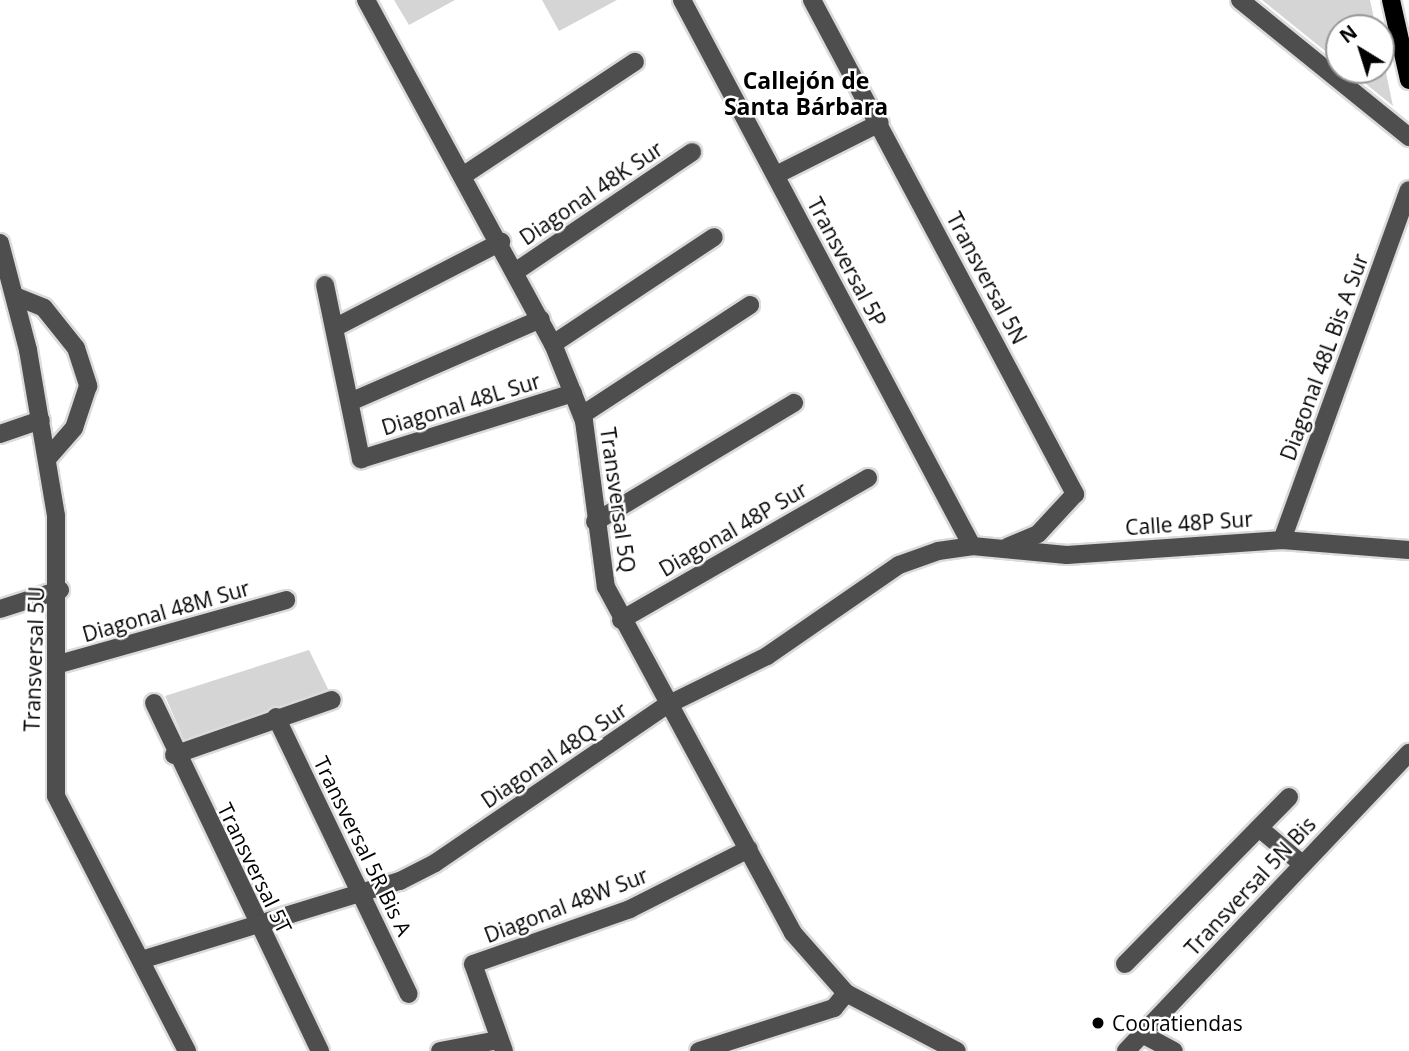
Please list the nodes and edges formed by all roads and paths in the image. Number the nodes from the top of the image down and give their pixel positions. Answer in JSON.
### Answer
{"nodes":[{"id":1,"x":366,"y":0,"type":"edge"},
{"id":2,"x":682,"y":0,"type":"edge"},
{"id":3,"x":812,"y":0,"type":"edge"},
{"id":4,"x":1240,"y":0,"type":"edge"},
{"id":5,"x":1391,"y":0,"type":"edge"},
{"id":6,"x":635,"y":62,"type":"dead end"},
{"id":7,"x":1409,"y":80,"type":"edge"},
{"id":8,"x":880,"y":123,"type":"junction"},
{"id":9,"x":1409,"y":137,"type":"edge"},
{"id":10,"x":692,"y":152,"type":"dead end"},
{"id":11,"x":464,"y":175,"type":"junction"},
{"id":12,"x":776,"y":176,"type":"junction"},
{"id":13,"x":1409,"y":190,"type":"edge"},
{"id":14,"x":714,"y":237,"type":"dead end"},
{"id":15,"x":501,"y":242,"type":"junction"},
{"id":16,"x":0,"y":243,"type":"edge"},
{"id":17,"x":515,"y":272,"type":"junction"},
{"id":18,"x":325,"y":285,"type":"dead end"},
{"id":19,"x":15,"y":296,"type":"junction"},
{"id":20,"x":750,"y":305,"type":"dead end"},
{"id":21,"x":541,"y":319,"type":"junction"},
{"id":22,"x":336,"y":327,"type":"junction"},
{"id":23,"x":553,"y":344,"type":"junction"},
{"id":24,"x":573,"y":393,"type":"junction"},
{"id":25,"x":350,"y":402,"type":"junction"},
{"id":26,"x":794,"y":403,"type":"dead end"},
{"id":27,"x":582,"y":415,"type":"junction"},
{"id":28,"x":41,"y":420,"type":"junction"},
{"id":29,"x":0,"y":434,"type":"edge"},
{"id":30,"x":48,"y":458,"type":"junction"},
{"id":31,"x":867,"y":478,"type":"dead end"},
{"id":32,"x":595,"y":522,"type":"junction"},
{"id":33,"x":1282,"y":540,"type":"junction"},
{"id":34,"x":972,"y":546,"type":"junction"},
{"id":35,"x":1001,"y":549,"type":"junction"},
{"id":36,"x":1409,"y":550,"type":"edge"},
{"id":37,"x":60,"y":590,"type":"junction"},
{"id":38,"x":286,"y":600,"type":"dead end"},
{"id":39,"x":0,"y":609,"type":"edge"},
{"id":40,"x":621,"y":620,"type":"junction"},
{"id":41,"x":59,"y":664,"type":"junction"},
{"id":42,"x":332,"y":700,"type":"dead end"},
{"id":43,"x":154,"y":703,"type":"dead end"},
{"id":44,"x":667,"y":705,"type":"junction"},
{"id":45,"x":276,"y":717,"type":"junction"},
{"id":46,"x":1409,"y":753,"type":"edge"},
{"id":47,"x":174,"y":755,"type":"junction"},
{"id":48,"x":1289,"y":797,"type":"dead end"},
{"id":49,"x":1259,"y":828,"type":"junction"},
{"id":50,"x":749,"y":849,"type":"junction"},
{"id":51,"x":1302,"y":864,"type":"junction"},
{"id":52,"x":358,"y":892,"type":"junction"},
{"id":53,"x":255,"y":922,"type":"junction"},
{"id":54,"x":141,"y":960,"type":"junction"},
{"id":55,"x":1125,"y":964,"type":"dead end"},
{"id":56,"x":846,"y":993,"type":"junction"},
{"id":57,"x":409,"y":994,"type":"dead end"},
{"id":58,"x":1142,"y":1034,"type":"junction"},
{"id":59,"x":502,"y":1046,"type":"edge"},
{"id":60,"x":187,"y":1051,"type":"edge"},
{"id":61,"x":320,"y":1051,"type":"edge"},
{"id":62,"x":440,"y":1051,"type":"edge"},
{"id":63,"x":699,"y":1051,"type":"edge"},
{"id":64,"x":957,"y":1051,"type":"edge"},
{"id":65,"x":1126,"y":1051,"type":"edge"},
{"id":66,"x":1174,"y":1051,"type":"edge"}],
"edges":[{"from":1,"to":11,"type":"street","name":"Transversal 5Q"},
{"from":2,"to":12,"type":"street","name":"Transversal 5P"},
{"from":3,"to":8,"type":"street","name":"Transversal 5N"},
{"from":4,"to":9,"type":"street"},
{"from":5,"to":7,"type":"main road"},
{"from":6,"to":11,"type":"street"},
{"from":8,"to":12,"type":"street"},
{"from":8,"to":35,"type":"street","name":"Transversal 5N"},
{"from":10,"to":17,"type":"street","name":"Diagonal 48K Sur"},
{"from":11,"to":15,"type":"street","name":"Transversal 5Q"},
{"from":12,"to":34,"type":"street","name":"Transversal 5P"},
{"from":13,"to":33,"type":"street","name":"Diagonal 48L Bis A Sur"},
{"from":14,"to":23,"type":"street"},
{"from":15,"to":17,"type":"street","name":"Transversal 5Q"},
{"from":15,"to":22,"type":"street","name":"Diagonal 48K Sur"},
{"from":16,"to":19,"type":"street","name":"Transversal 5U"},
{"from":17,"to":21,"type":"street","name":"Transversal 5Q"},
{"from":18,"to":22,"type":"street"},
{"from":19,"to":28,"type":"street","name":"Transversal 5U"},
{"from":19,"to":30,"type":"street"},
{"from":20,"to":27,"type":"street"},
{"from":21,"to":23,"type":"street","name":"Transversal 5Q"},
{"from":21,"to":25,"type":"street"},
{"from":22,"to":25,"type":"street"},
{"from":23,"to":24,"type":"street","name":"Transversal 5Q"},
{"from":24,"to":25,"type":"street","name":"Diagonal 48L Sur"},
{"from":24,"to":27,"type":"street","name":"Transversal 5Q"},
{"from":26,"to":32,"type":"street"},
{"from":27,"to":32,"type":"street","name":"Transversal 5Q"},
{"from":28,"to":29,"type":"street"},
{"from":28,"to":30,"type":"street","name":"Transversal 5U"},
{"from":30,"to":37,"type":"street","name":"Transversal 5U"},
{"from":31,"to":40,"type":"street","name":"Diagonal 48P Sur"},
{"from":32,"to":40,"type":"street","name":"Transversal 5Q"},
{"from":33,"to":35,"type":"street","name":"Calle 48P Sur"},
{"from":33,"to":36,"type":"street","name":"Calle 48P Sur"},
{"from":34,"to":35,"type":"street","name":"Calle 48P Sur"},
{"from":34,"to":44,"type":"street","name":"Diagonal 48Q Sur"},
{"from":37,"to":39,"type":"street"},
{"from":37,"to":41,"type":"street","name":"Transversal 5U"},
{"from":38,"to":41,"type":"street","name":"Diagonal 48M Sur"},
{"from":40,"to":44,"type":"street","name":"Transversal 5Q"},
{"from":41,"to":54,"type":"street","name":"Transversal 5U"},
{"from":42,"to":45,"type":"street"},
{"from":43,"to":47,"type":"street","name":"Transversal 5T"},
{"from":44,"to":50,"type":"street","name":"Transversal 5Q"},
{"from":44,"to":52,"type":"street","name":"Diagonal 48Q Sur"},
{"from":45,"to":47,"type":"street"},
{"from":45,"to":52,"type":"street","name":"Transversal 5R Bis A"},
{"from":46,"to":51,"type":"street","name":"Transversal 5N Bis"},
{"from":47,"to":53,"type":"street","name":"Transversal 5T"},
{"from":48,"to":49,"type":"street"},
{"from":49,"to":51,"type":"street"},
{"from":49,"to":55,"type":"street"},
{"from":50,"to":56,"type":"street","name":"Transversal 5Q"},
{"from":50,"to":59,"type":"street","name":"Diagonal 48W Sur"},
{"from":51,"to":58,"type":"street","name":"Transversal 5N Bis"},
{"from":52,"to":53,"type":"street","name":"Diagonal 48Q Sur"},
{"from":52,"to":57,"type":"street","name":"Transversal 5R Bis A"},
{"from":53,"to":54,"type":"street","name":"Diagonal 48Q Sur"},
{"from":53,"to":61,"type":"street","name":"Transversal 5T"},
{"from":54,"to":60,"type":"street","name":"Transversal 5U"},
{"from":56,"to":63,"type":"street"},
{"from":56,"to":64,"type":"street"},
{"from":58,"to":65,"type":"street","name":"Transversal 5N Bis"},
{"from":58,"to":66,"type":"street"},
{"from":59,"to":62,"type":"street"}]}
